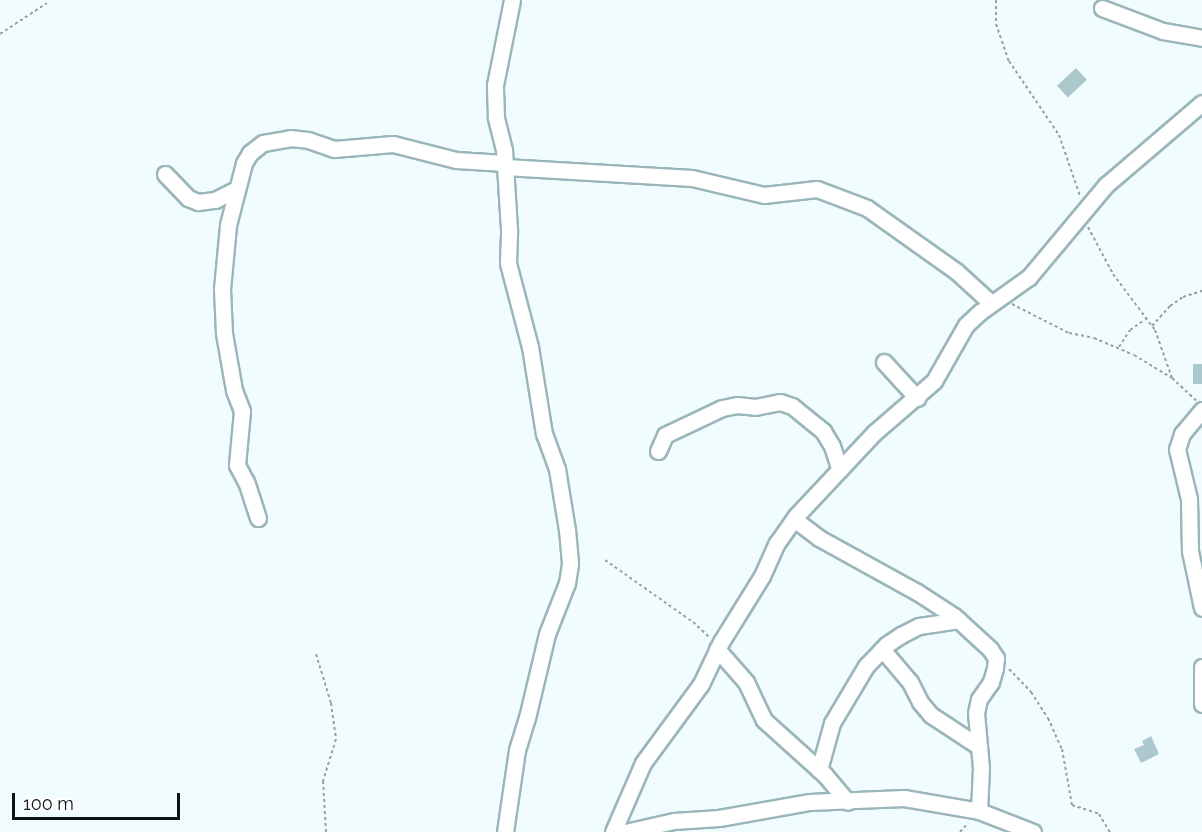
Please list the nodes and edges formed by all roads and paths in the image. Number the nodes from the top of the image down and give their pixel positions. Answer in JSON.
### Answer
{"nodes":[{"id":1,"x":512,"y":0,"type":"edge"},
{"id":2,"x":996,"y":0,"type":"edge"},
{"id":3,"x":48,"y":3,"type":"dead end"},
{"id":4,"x":1102,"y":8,"type":"dead end"},
{"id":5,"x":0,"y":34,"type":"edge"},
{"id":6,"x":1202,"y":38,"type":"edge"},
{"id":7,"x":1202,"y":103,"type":"edge"},
{"id":8,"x":505,"y":165,"type":"junction"},
{"id":9,"x":165,"y":174,"type":"dead end"},
{"id":10,"x":237,"y":189,"type":"junction"},
{"id":11,"x":1083,"y":212,"type":"junction"},
{"id":12,"x":1202,"y":291,"type":"edge"},
{"id":13,"x":995,"y":301,"type":"junction"},
{"id":14,"x":1147,"y":318,"type":"junction"},
{"id":15,"x":1152,"y":326,"type":"junction"},
{"id":16,"x":1119,"y":347,"type":"junction"},
{"id":17,"x":884,"y":362,"type":"dead end"},
{"id":18,"x":1172,"y":378,"type":"junction"},
{"id":19,"x":917,"y":398,"type":"junction"},
{"id":20,"x":1202,"y":408,"type":"edge"},
{"id":21,"x":658,"y":451,"type":"dead end"},
{"id":22,"x":840,"y":470,"type":"junction"},
{"id":23,"x":258,"y":518,"type":"dead end"},
{"id":24,"x":794,"y":519,"type":"junction"},
{"id":25,"x":605,"y":560,"type":"dead end"},
{"id":26,"x":1202,"y":608,"type":"edge"},
{"id":27,"x":959,"y":620,"type":"junction"},
{"id":28,"x":718,"y":648,"type":"junction"},
{"id":29,"x":882,"y":649,"type":"junction"},
{"id":30,"x":316,"y":654,"type":"dead end"},
{"id":31,"x":996,"y":658,"type":"junction"},
{"id":32,"x":1202,"y":667,"type":"edge"},
{"id":33,"x":1202,"y":704,"type":"edge"},
{"id":34,"x":978,"y":746,"type":"junction"},
{"id":35,"x":819,"y":770,"type":"junction"},
{"id":36,"x":848,"y":802,"type":"junction"},
{"id":37,"x":979,"y":810,"type":"junction"},
{"id":38,"x":326,"y":832,"type":"edge"},
{"id":39,"x":505,"y":832,"type":"edge"},
{"id":40,"x":613,"y":832,"type":"edge"},
{"id":41,"x":625,"y":832,"type":"edge"},
{"id":42,"x":1033,"y":832,"type":"edge"},
{"id":43,"x":1110,"y":832,"type":"edge"}],
"edges":[{"from":1,"to":8,"type":"street"},
{"from":2,"to":11,"type":"path"},
{"from":3,"to":5,"type":"path"},
{"from":4,"to":6,"type":"street"},
{"from":7,"to":11,"type":"street"},
{"from":8,"to":10,"type":"street"},
{"from":8,"to":13,"type":"street"},
{"from":8,"to":39,"type":"street"},
{"from":9,"to":10,"type":"street"},
{"from":10,"to":23,"type":"street"},
{"from":11,"to":13,"type":"street"},
{"from":11,"to":14,"type":"path"},
{"from":12,"to":15,"type":"path"},
{"from":13,"to":16,"type":"path"},
{"from":13,"to":19,"type":"street"},
{"from":14,"to":15,"type":"path"},
{"from":14,"to":16,"type":"path"},
{"from":15,"to":18,"type":"path"},
{"from":16,"to":18,"type":"path"},
{"from":17,"to":19,"type":"street"},
{"from":18,"to":20,"type":"path"},
{"from":19,"to":22,"type":"street"},
{"from":20,"to":26,"type":"street"},
{"from":21,"to":22,"type":"street"},
{"from":22,"to":24,"type":"street"},
{"from":24,"to":27,"type":"street"},
{"from":24,"to":28,"type":"street"},
{"from":25,"to":28,"type":"path"},
{"from":27,"to":29,"type":"street"},
{"from":27,"to":31,"type":"street"},
{"from":28,"to":35,"type":"street"},
{"from":28,"to":40,"type":"street"},
{"from":29,"to":34,"type":"street"},
{"from":29,"to":35,"type":"street"},
{"from":30,"to":38,"type":"path"},
{"from":31,"to":34,"type":"street"},
{"from":31,"to":43,"type":"path"},
{"from":32,"to":33,"type":"street"},
{"from":34,"to":37,"type":"street"},
{"from":35,"to":36,"type":"street"},
{"from":36,"to":37,"type":"street"},
{"from":36,"to":41,"type":"street"},
{"from":37,"to":42,"type":"street"}]}
